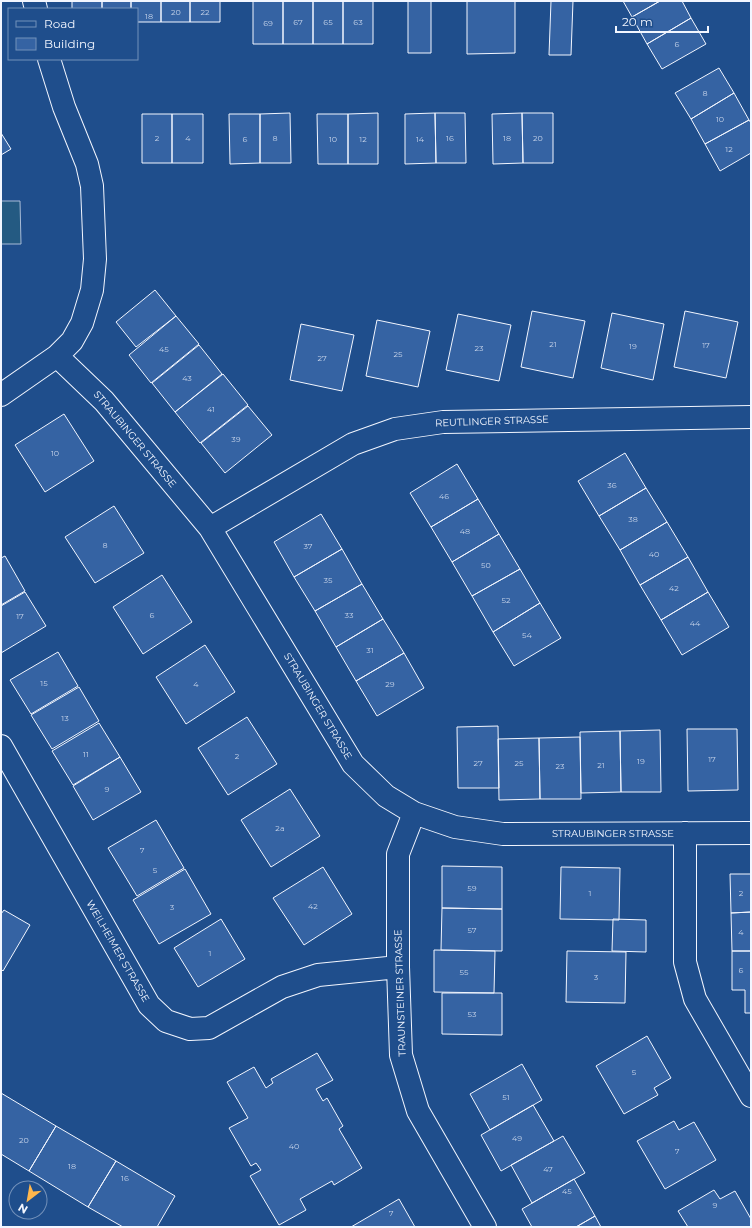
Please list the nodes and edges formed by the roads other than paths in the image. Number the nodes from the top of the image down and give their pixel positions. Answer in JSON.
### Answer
{"nodes":[{"id":1,"x":49,"y":60,"type":"edge"},
{"id":2,"x":57,"y":356,"type":"junction"},
{"id":3,"x":1,"y":395,"type":"edge"},
{"id":4,"x":751,"y":417,"type":"edge"},
{"id":5,"x":210,"y":528,"type":"junction"},
{"id":6,"x":1,"y":746,"type":"edge"},
{"id":7,"x":414,"y":813,"type":"junction"},
{"id":8,"x":685,"y":833,"type":"junction"},
{"id":9,"x":751,"y":833,"type":"edge"},
{"id":10,"x":398,"y":967,"type":"junction"},
{"id":11,"x":751,"y":1096,"type":"edge"},
{"id":12,"x":485,"y":1227,"type":"edge"}],
"edges":[{"from":1,"to":2,"type":"street"},
{"from":2,"to":3,"type":"street"},
{"from":2,"to":5,"type":"street","name":"STRAUBINGER STRASSE"},
{"from":4,"to":5,"type":"street","name":"REUTLINGER STRASSE"},
{"from":5,"to":7,"type":"street","name":"STRAUBINGER STRASSE"},
{"from":6,"to":10,"type":"street","name":"WEILHEIMER STRASSE"},
{"from":7,"to":8,"type":"street","name":"STRAUBINGER STRASSE"},
{"from":7,"to":10,"type":"street","name":"TRAUNSTEINER STRASSE"},
{"from":8,"to":9,"type":"street","name":"STRAUBINGER STRASSE"},
{"from":8,"to":11,"type":"street"},
{"from":10,"to":12,"type":"street","name":"TRAUNSTEINER STRASSE"}]}
